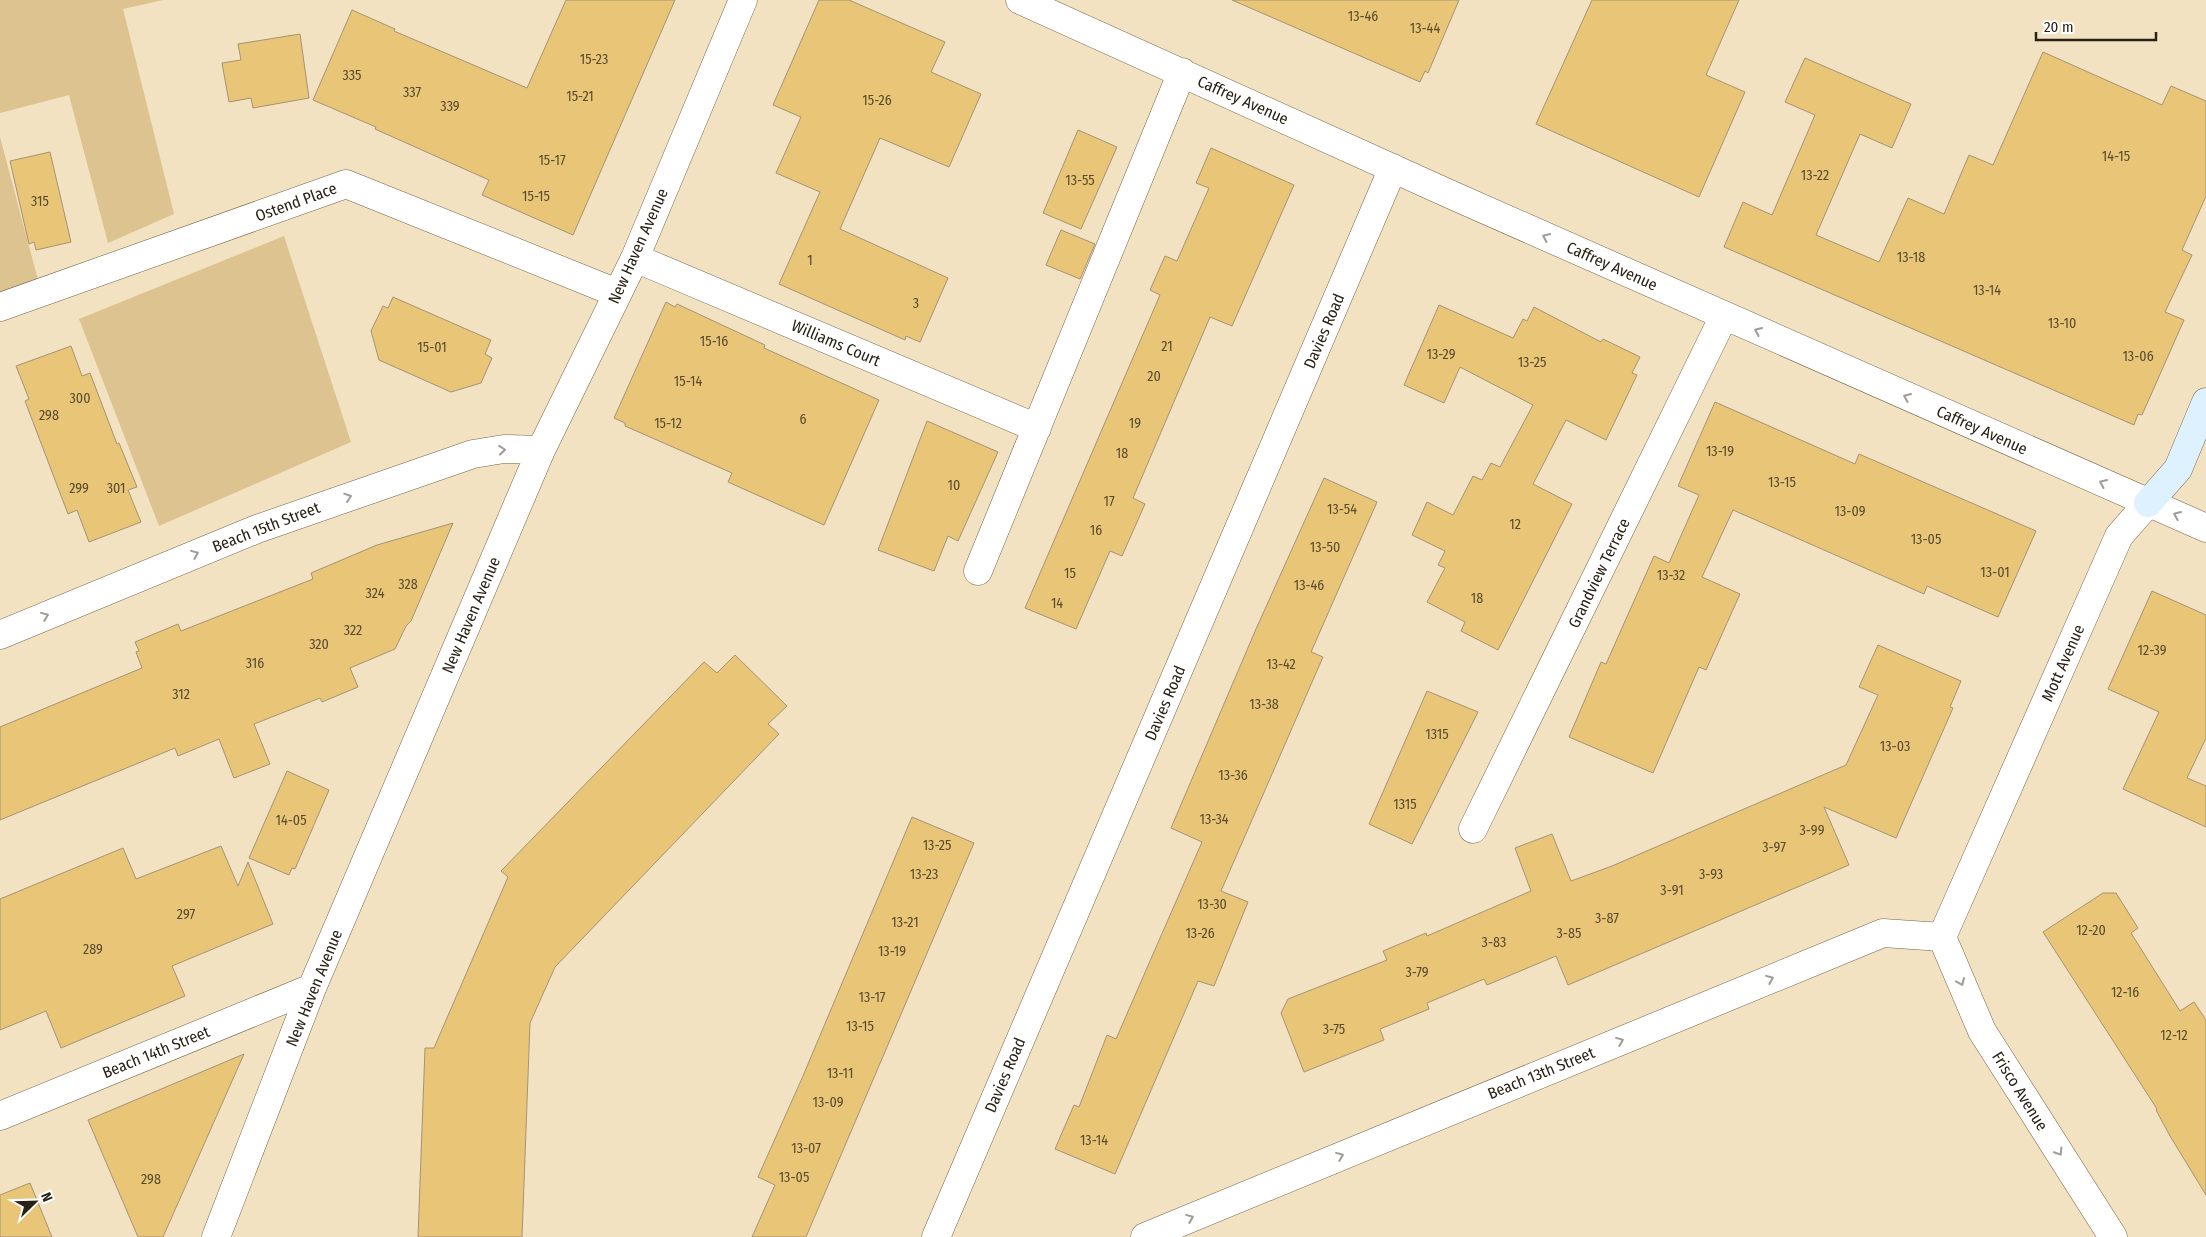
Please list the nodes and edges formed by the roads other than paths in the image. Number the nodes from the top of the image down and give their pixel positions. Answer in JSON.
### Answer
{"nodes":[{"id":1,"x":743,"y":0,"type":"edge"},
{"id":2,"x":1020,"y":0,"type":"edge"},
{"id":3,"x":1182,"y":72,"type":"junction"},
{"id":4,"x":1393,"y":168,"type":"junction"},
{"id":5,"x":634,"y":258,"type":"junction"},
{"id":6,"x":617,"y":293,"type":"junction"},
{"id":7,"x":0,"y":307,"type":"edge"},
{"id":8,"x":1724,"y":316,"type":"junction"},
{"id":9,"x":2206,"y":402,"type":"edge"},
{"id":10,"x":1037,"y":428,"type":"junction"},
{"id":11,"x":541,"y":450,"type":"junction"},
{"id":12,"x":2148,"y":503,"type":"junction"},
{"id":13,"x":2206,"y":528,"type":"edge"},
{"id":14,"x":978,"y":571,"type":"dead end"},
{"id":15,"x":0,"y":634,"type":"edge"},
{"id":16,"x":1473,"y":829,"type":"dead end"},
{"id":17,"x":1942,"y":937,"type":"junction"},
{"id":18,"x":312,"y":988,"type":"junction"},
{"id":19,"x":0,"y":1116,"type":"edge"},
{"id":20,"x":216,"y":1237,"type":"edge"},
{"id":21,"x":936,"y":1237,"type":"edge"},
{"id":22,"x":1145,"y":1237,"type":"edge"},
{"id":23,"x":2113,"y":1237,"type":"edge"}],
"edges":[{"from":1,"to":5,"type":"street","name":"New Haven Avenue"},
{"from":2,"to":3,"type":"street","name":"Caffrey Avenue"},
{"from":3,"to":4,"type":"street","name":"Caffrey Avenue"},
{"from":3,"to":10,"type":"street"},
{"from":8,"to":4,"type":"street","name":"Caffrey Avenue","one_way":true},
{"from":4,"to":21,"type":"street","name":"Davies Road"},
{"from":5,"to":6,"type":"street","name":"New Haven Avenue"},
{"from":5,"to":10,"type":"street","name":"Williams Court"},
{"from":6,"to":7,"type":"street","name":"Ostend Place"},
{"from":6,"to":11,"type":"street","name":"New Haven Avenue"},
{"from":12,"to":8,"type":"street","name":"Caffrey Avenue","one_way":true},
{"from":8,"to":16,"type":"street","name":"Grandview Terrace"},
{"from":9,"to":12,"type":"street","name":"Mott Avenue"},
{"from":10,"to":14,"type":"street"},
{"from":15,"to":11,"type":"street","name":"Beach 15th Street","one_way":true},
{"from":11,"to":18,"type":"street","name":"New Haven Avenue"},
{"from":13,"to":12,"type":"street","name":"Caffrey Avenue","one_way":true},
{"from":12,"to":17,"type":"street","name":"Mott Avenue"},
{"from":22,"to":17,"type":"street","name":"Beach 13th Street","one_way":true},
{"from":17,"to":23,"type":"street","name":"Frisco Avenue","one_way":true},
{"from":18,"to":19,"type":"street","name":"Beach 14th Street"},
{"from":18,"to":20,"type":"street","name":"New Haven Avenue"}]}
